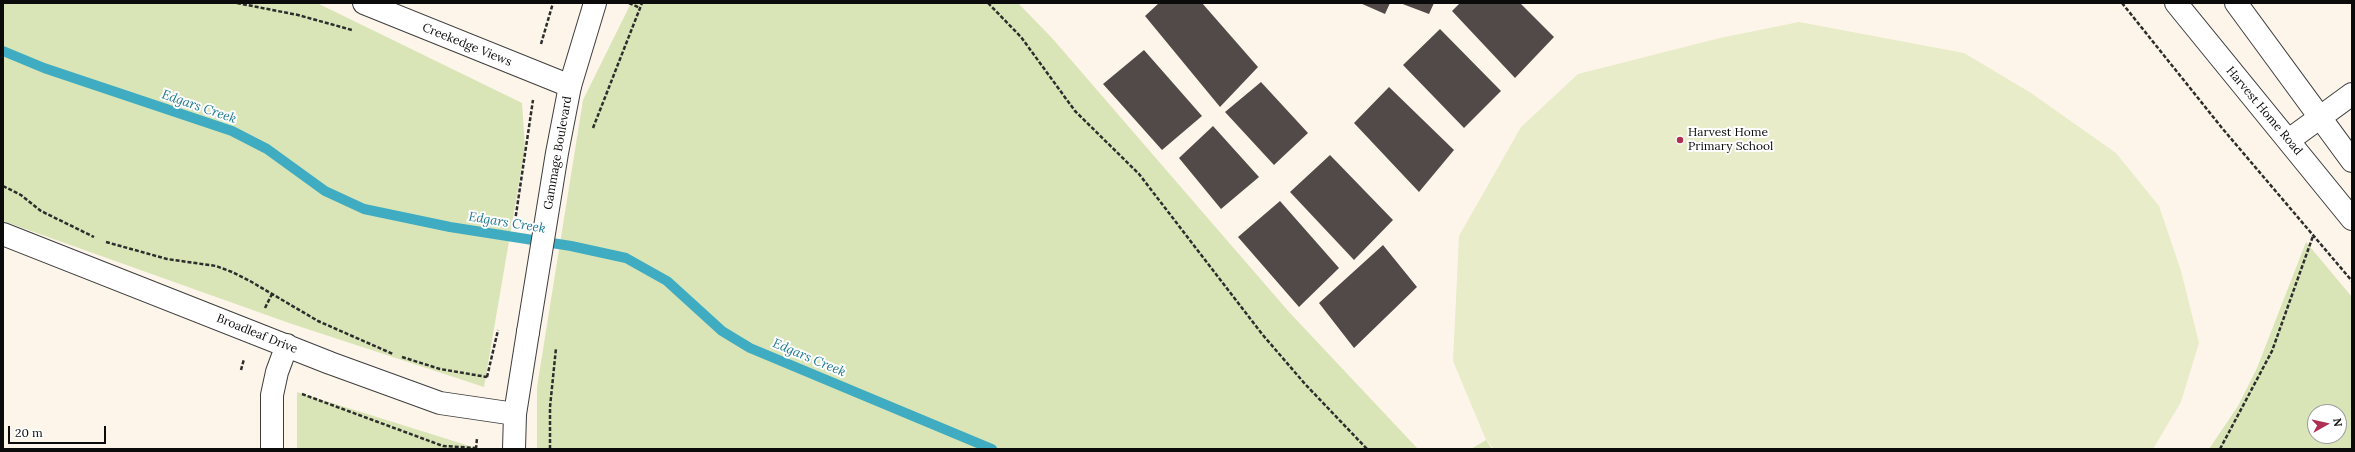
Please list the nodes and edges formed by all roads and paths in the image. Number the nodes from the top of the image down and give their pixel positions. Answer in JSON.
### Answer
{"nodes":[{"id":1,"x":237,"y":3,"type":"edge"},
{"id":2,"x":364,"y":3,"type":"edge"},
{"id":3,"x":595,"y":3,"type":"edge"},
{"id":4,"x":629,"y":3,"type":"edge"},
{"id":5,"x":642,"y":3,"type":"edge"},
{"id":6,"x":988,"y":3,"type":"edge"},
{"id":7,"x":2122,"y":3,"type":"edge"},
{"id":8,"x":2176,"y":3,"type":"edge"},
{"id":9,"x":2236,"y":3,"type":"edge"},
{"id":10,"x":640,"y":8,"type":"junction"},
{"id":11,"x":356,"y":32,"type":"dead end"},
{"id":12,"x":570,"y":86,"type":"junction"},
{"id":13,"x":2352,"y":94,"type":"edge"},
{"id":14,"x":525,"y":99,"type":"dead end"},
{"id":15,"x":2319,"y":117,"type":"junction"},
{"id":16,"x":592,"y":129,"type":"dead end"},
{"id":17,"x":2289,"y":140,"type":"junction"},
{"id":18,"x":2352,"y":161,"type":"edge"},
{"id":19,"x":3,"y":186,"type":"edge"},
{"id":20,"x":2352,"y":219,"type":"edge"},
{"id":21,"x":3,"y":234,"type":"edge"},
{"id":22,"x":513,"y":236,"type":"dead end"},
{"id":23,"x":2313,"y":236,"type":"junction"},
{"id":24,"x":2352,"y":281,"type":"edge"},
{"id":25,"x":498,"y":327,"type":"dead end"},
{"id":26,"x":287,"y":345,"type":"junction"},
{"id":27,"x":557,"y":345,"type":"dead end"},
{"id":28,"x":297,"y":392,"type":"dead end"},
{"id":29,"x":515,"y":414,"type":"junction"},
{"id":30,"x":476,"y":448,"type":"dead end"},
{"id":31,"x":272,"y":449,"type":"edge"},
{"id":32,"x":514,"y":449,"type":"edge"},
{"id":33,"x":550,"y":449,"type":"edge"},
{"id":34,"x":1367,"y":449,"type":"edge"},
{"id":35,"x":2220,"y":449,"type":"edge"}],
"edges":[{"from":1,"to":11,"type":"path"},
{"from":2,"to":12,"type":"street","name":"Creekedge Views"},
{"from":3,"to":12,"type":"street","name":"Gammage Boulevard"},
{"from":4,"to":10,"type":"path"},
{"from":5,"to":10,"type":"path"},
{"from":6,"to":34,"type":"path"},
{"from":7,"to":23,"type":"path"},
{"from":8,"to":17,"type":"street","name":"Harvest Home Road"},
{"from":9,"to":15,"type":"street"},
{"from":10,"to":16,"type":"path"},
{"from":12,"to":29,"type":"street","name":"Gammage Boulevard"},
{"from":13,"to":15,"type":"street"},
{"from":14,"to":22,"type":"path"},
{"from":15,"to":17,"type":"street"},
{"from":15,"to":18,"type":"street"},
{"from":17,"to":20,"type":"street","name":"Harvest Home Road"},
{"from":19,"to":25,"type":"path"},
{"from":21,"to":26,"type":"street","name":"Broadleaf Drive"},
{"from":23,"to":24,"type":"path"},
{"from":23,"to":35,"type":"path"},
{"from":26,"to":29,"type":"street","name":"Broadleaf Drive"},
{"from":26,"to":31,"type":"street"},
{"from":27,"to":33,"type":"path"},
{"from":28,"to":30,"type":"path"},
{"from":29,"to":32,"type":"street","name":"Gammage Boulevard"}]}
